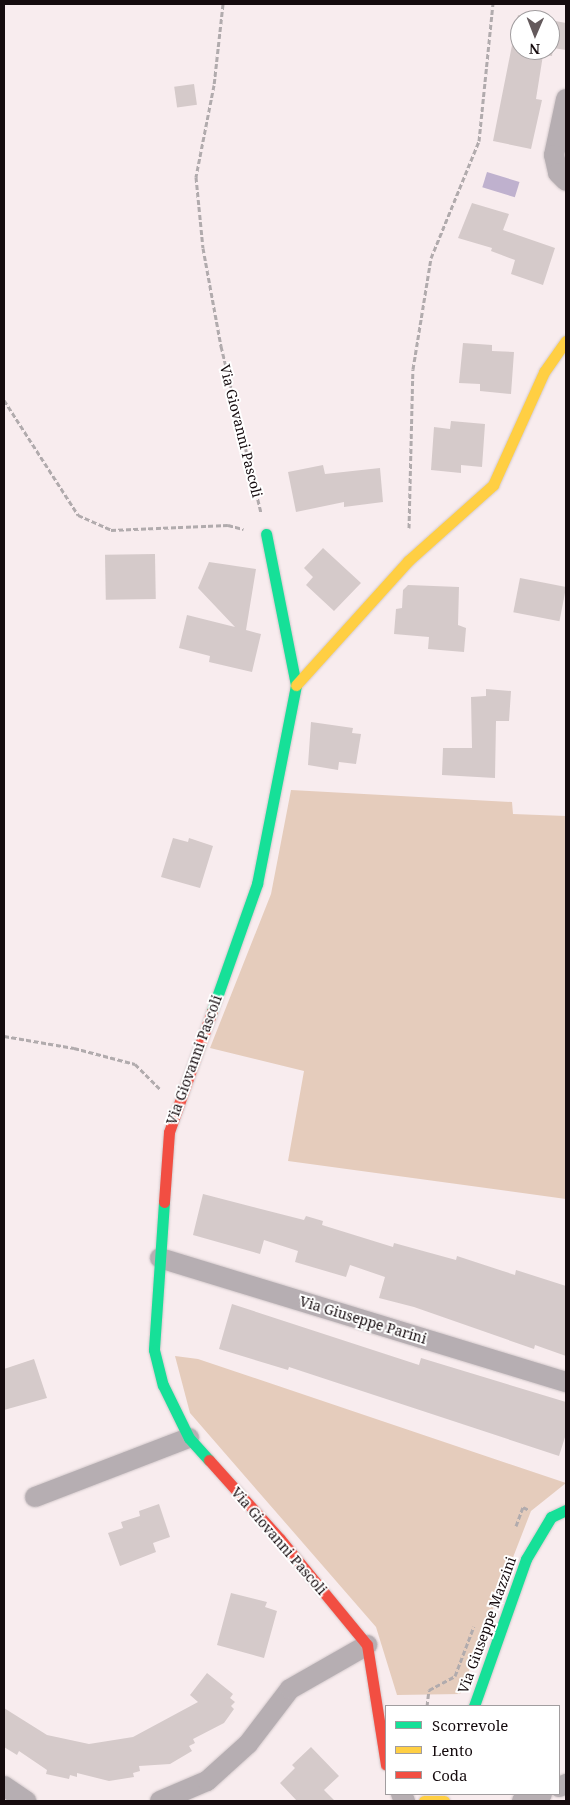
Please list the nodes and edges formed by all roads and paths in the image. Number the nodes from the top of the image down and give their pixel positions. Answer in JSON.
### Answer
{"nodes":[{"id":1,"x":223,"y":4,"type":"edge"},
{"id":2,"x":493,"y":4,"type":"edge"},
{"id":3,"x":566,"y":99,"type":"edge"},
{"id":4,"x":566,"y":181,"type":"edge"},
{"id":5,"x":566,"y":341,"type":"edge"},
{"id":6,"x":4,"y":400,"type":"edge"},
{"id":7,"x":266,"y":534,"type":"junction"},
{"id":8,"x":408,"y":561,"type":"junction"},
{"id":9,"x":296,"y":685,"type":"junction"},
{"id":10,"x":4,"y":1036,"type":"edge"},
{"id":11,"x":167,"y":1096,"type":"dead end"},
{"id":12,"x":160,"y":1258,"type":"junction"},
{"id":13,"x":566,"y":1382,"type":"edge"},
{"id":14,"x":189,"y":1438,"type":"junction"},
{"id":15,"x":35,"y":1497,"type":"dead end"},
{"id":16,"x":566,"y":1510,"type":"edge"},
{"id":17,"x":367,"y":1645,"type":"junction"},
{"id":18,"x":474,"y":1705,"type":"edge"},
{"id":19,"x":385,"y":1759,"type":"edge"},
{"id":20,"x":4,"y":1786,"type":"edge"},
{"id":21,"x":539,"y":1795,"type":"edge"},
{"id":22,"x":443,"y":1798,"type":"edge"},
{"id":23,"x":26,"y":1801,"type":"edge"},
{"id":24,"x":160,"y":1801,"type":"edge"},
{"id":25,"x":424,"y":1801,"type":"edge"},
{"id":26,"x":522,"y":1801,"type":"edge"}],
"edges":[{"from":1,"to":7,"type":"path","name":"Via Giovanni Pascoli"},
{"from":2,"to":8,"type":"path"},
{"from":3,"to":4,"type":"street"},
{"from":5,"to":8,"type":"street"},
{"from":6,"to":7,"type":"path"},
{"from":7,"to":9,"type":"street","name":"Via Giovanni Pascoli"},
{"from":8,"to":9,"type":"street"},
{"from":9,"to":12,"type":"street","name":"Via Giovanni Pascoli"},
{"from":10,"to":11,"type":"path"},
{"from":12,"to":13,"type":"street","name":"Via Giuseppe Parini"},
{"from":12,"to":14,"type":"street","name":"Via Giovanni Pascoli"},
{"from":14,"to":15,"type":"street"},
{"from":14,"to":17,"type":"street","name":"Via Giovanni Pascoli"},
{"from":16,"to":18,"type":"street","name":"Via Giuseppe Mazzini"},
{"from":17,"to":19,"type":"street"},
{"from":17,"to":24,"type":"street"},
{"from":20,"to":23,"type":"street"},
{"from":21,"to":26,"type":"street"},
{"from":22,"to":25,"type":"street"}]}
